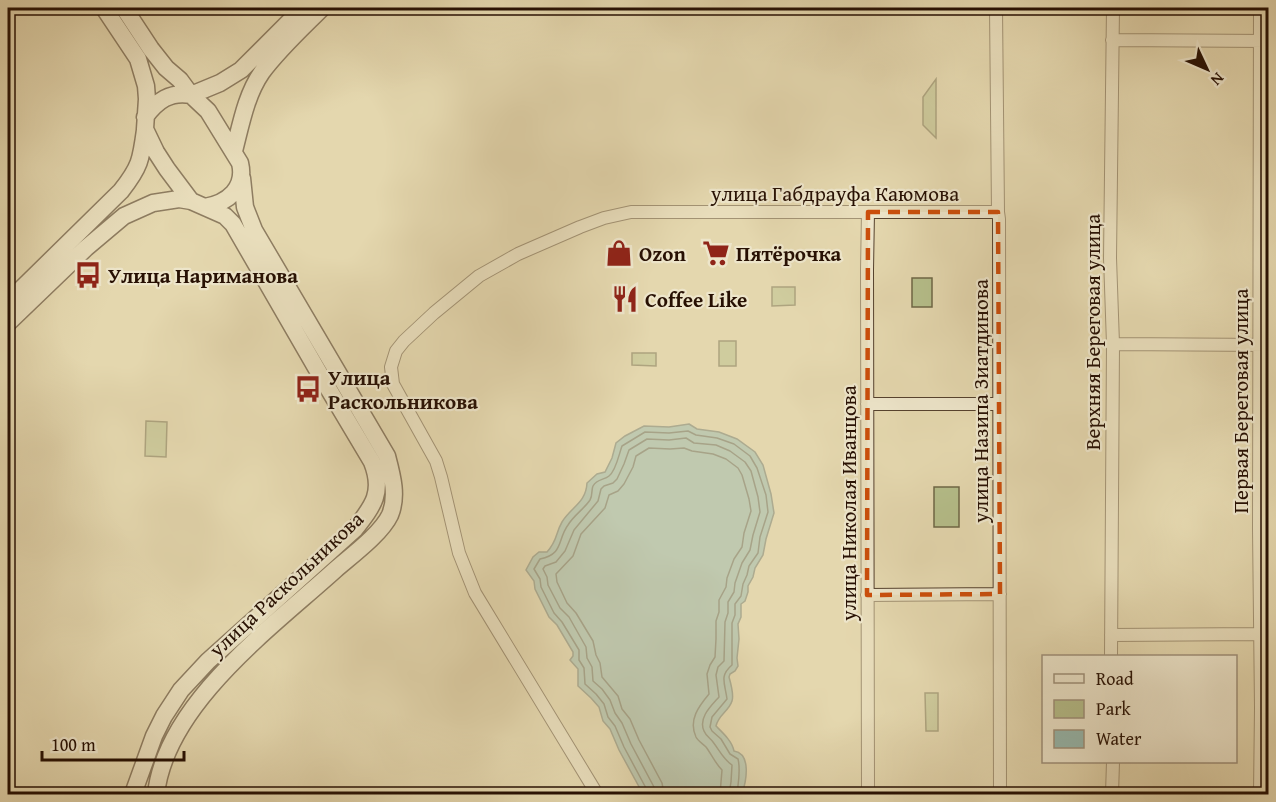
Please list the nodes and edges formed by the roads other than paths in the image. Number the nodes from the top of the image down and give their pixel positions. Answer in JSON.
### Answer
{"nodes":[{"id":1,"x":104,"y":8,"type":"edge"},
{"id":2,"x":124,"y":8,"type":"edge"},
{"id":3,"x":303,"y":8,"type":"edge"},
{"id":4,"x":322,"y":8,"type":"edge"},
{"id":5,"x":996,"y":8,"type":"edge"},
{"id":6,"x":1113,"y":8,"type":"edge"},
{"id":7,"x":1260,"y":8,"type":"edge"},
{"id":8,"x":1112,"y":40,"type":"junction"},
{"id":9,"x":1264,"y":41,"type":"edge"},
{"id":10,"x":191,"y":95,"type":"junction"},
{"id":11,"x":145,"y":123,"type":"junction"},
{"id":12,"x":234,"y":151,"type":"junction"},
{"id":13,"x":242,"y":178,"type":"junction"},
{"id":14,"x":198,"y":204,"type":"junction"},
{"id":15,"x":868,"y":212,"type":"junction"},
{"id":16,"x":998,"y":212,"type":"junction"},
{"id":17,"x":8,"y":302,"type":"edge"},
{"id":18,"x":8,"y":323,"type":"edge"},
{"id":19,"x":1113,"y":344,"type":"junction"},
{"id":20,"x":1264,"y":345,"type":"edge"},
{"id":21,"x":867,"y":404,"type":"junction"},
{"id":22,"x":999,"y":404,"type":"junction"},
{"id":23,"x":1000,"y":594,"type":"junction"},
{"id":24,"x":867,"y":595,"type":"junction"},
{"id":25,"x":1260,"y":634,"type":"junction"},
{"id":26,"x":1112,"y":635,"type":"junction"},
{"id":27,"x":1112,"y":655,"type":"edge"},
{"id":28,"x":1113,"y":763,"type":"edge"},
{"id":29,"x":133,"y":795,"type":"edge"},
{"id":30,"x":156,"y":795,"type":"edge"},
{"id":31,"x":597,"y":795,"type":"edge"},
{"id":32,"x":868,"y":795,"type":"edge"},
{"id":33,"x":1000,"y":795,"type":"edge"},
{"id":34,"x":1112,"y":795,"type":"edge"},
{"id":35,"x":1260,"y":795,"type":"edge"}],
"edges":[{"from":1,"to":11,"type":"street"},
{"from":2,"to":10,"type":"street"},
{"from":3,"to":10,"type":"street"},
{"from":4,"to":12,"type":"street"},
{"from":5,"to":16,"type":"street","name":"улица Назипа Зиатдинова"},
{"from":6,"to":8,"type":"street","name":"Верхняя Береговая улица"},
{"from":7,"to":9,"type":"street","name":"Первая Береговая улица"},
{"from":8,"to":9,"type":"street"},
{"from":8,"to":19,"type":"street","name":"Верхняя Береговая улица"},
{"from":9,"to":20,"type":"street","name":"Первая Береговая улица"},
{"from":10,"to":11,"type":"street"},
{"from":10,"to":12,"type":"street"},
{"from":11,"to":14,"type":"street"},
{"from":11,"to":17,"type":"street"},
{"from":12,"to":13,"type":"street"},
{"from":13,"to":14,"type":"street"},
{"from":13,"to":30,"type":"street","name":"улица Раскольникова"},
{"from":14,"to":18,"type":"street"},
{"from":14,"to":29,"type":"street","name":"улица Раскольникова"},
{"from":15,"to":16,"type":"street","name":"улица Габдрауфа Каюмова"},
{"from":15,"to":21,"type":"street","name":"улица Николая Иванцова"},
{"from":15,"to":31,"type":"street","name":"улица Габдрауфа Каюмова"},
{"from":16,"to":22,"type":"street","name":"улица Назипа Зиатдинова"},
{"from":19,"to":20,"type":"street"},
{"from":19,"to":26,"type":"street","name":"Верхняя Береговая улица"},
{"from":20,"to":25,"type":"street","name":"Первая Береговая улица"},
{"from":21,"to":22,"type":"street"},
{"from":21,"to":24,"type":"street","name":"улица Николая Иванцова"},
{"from":22,"to":23,"type":"street","name":"улица Назипа Зиатдинова"},
{"from":23,"to":24,"type":"street"},
{"from":23,"to":33,"type":"street","name":"улица Назипа Зиатдинова"},
{"from":24,"to":32,"type":"street","name":"улица Николая Иванцова"},
{"from":25,"to":26,"type":"street"},
{"from":25,"to":35,"type":"street","name":"Первая Береговая улица"},
{"from":26,"to":27,"type":"street","name":"Верхняя Береговая улица"},
{"from":28,"to":34,"type":"street"}]}
